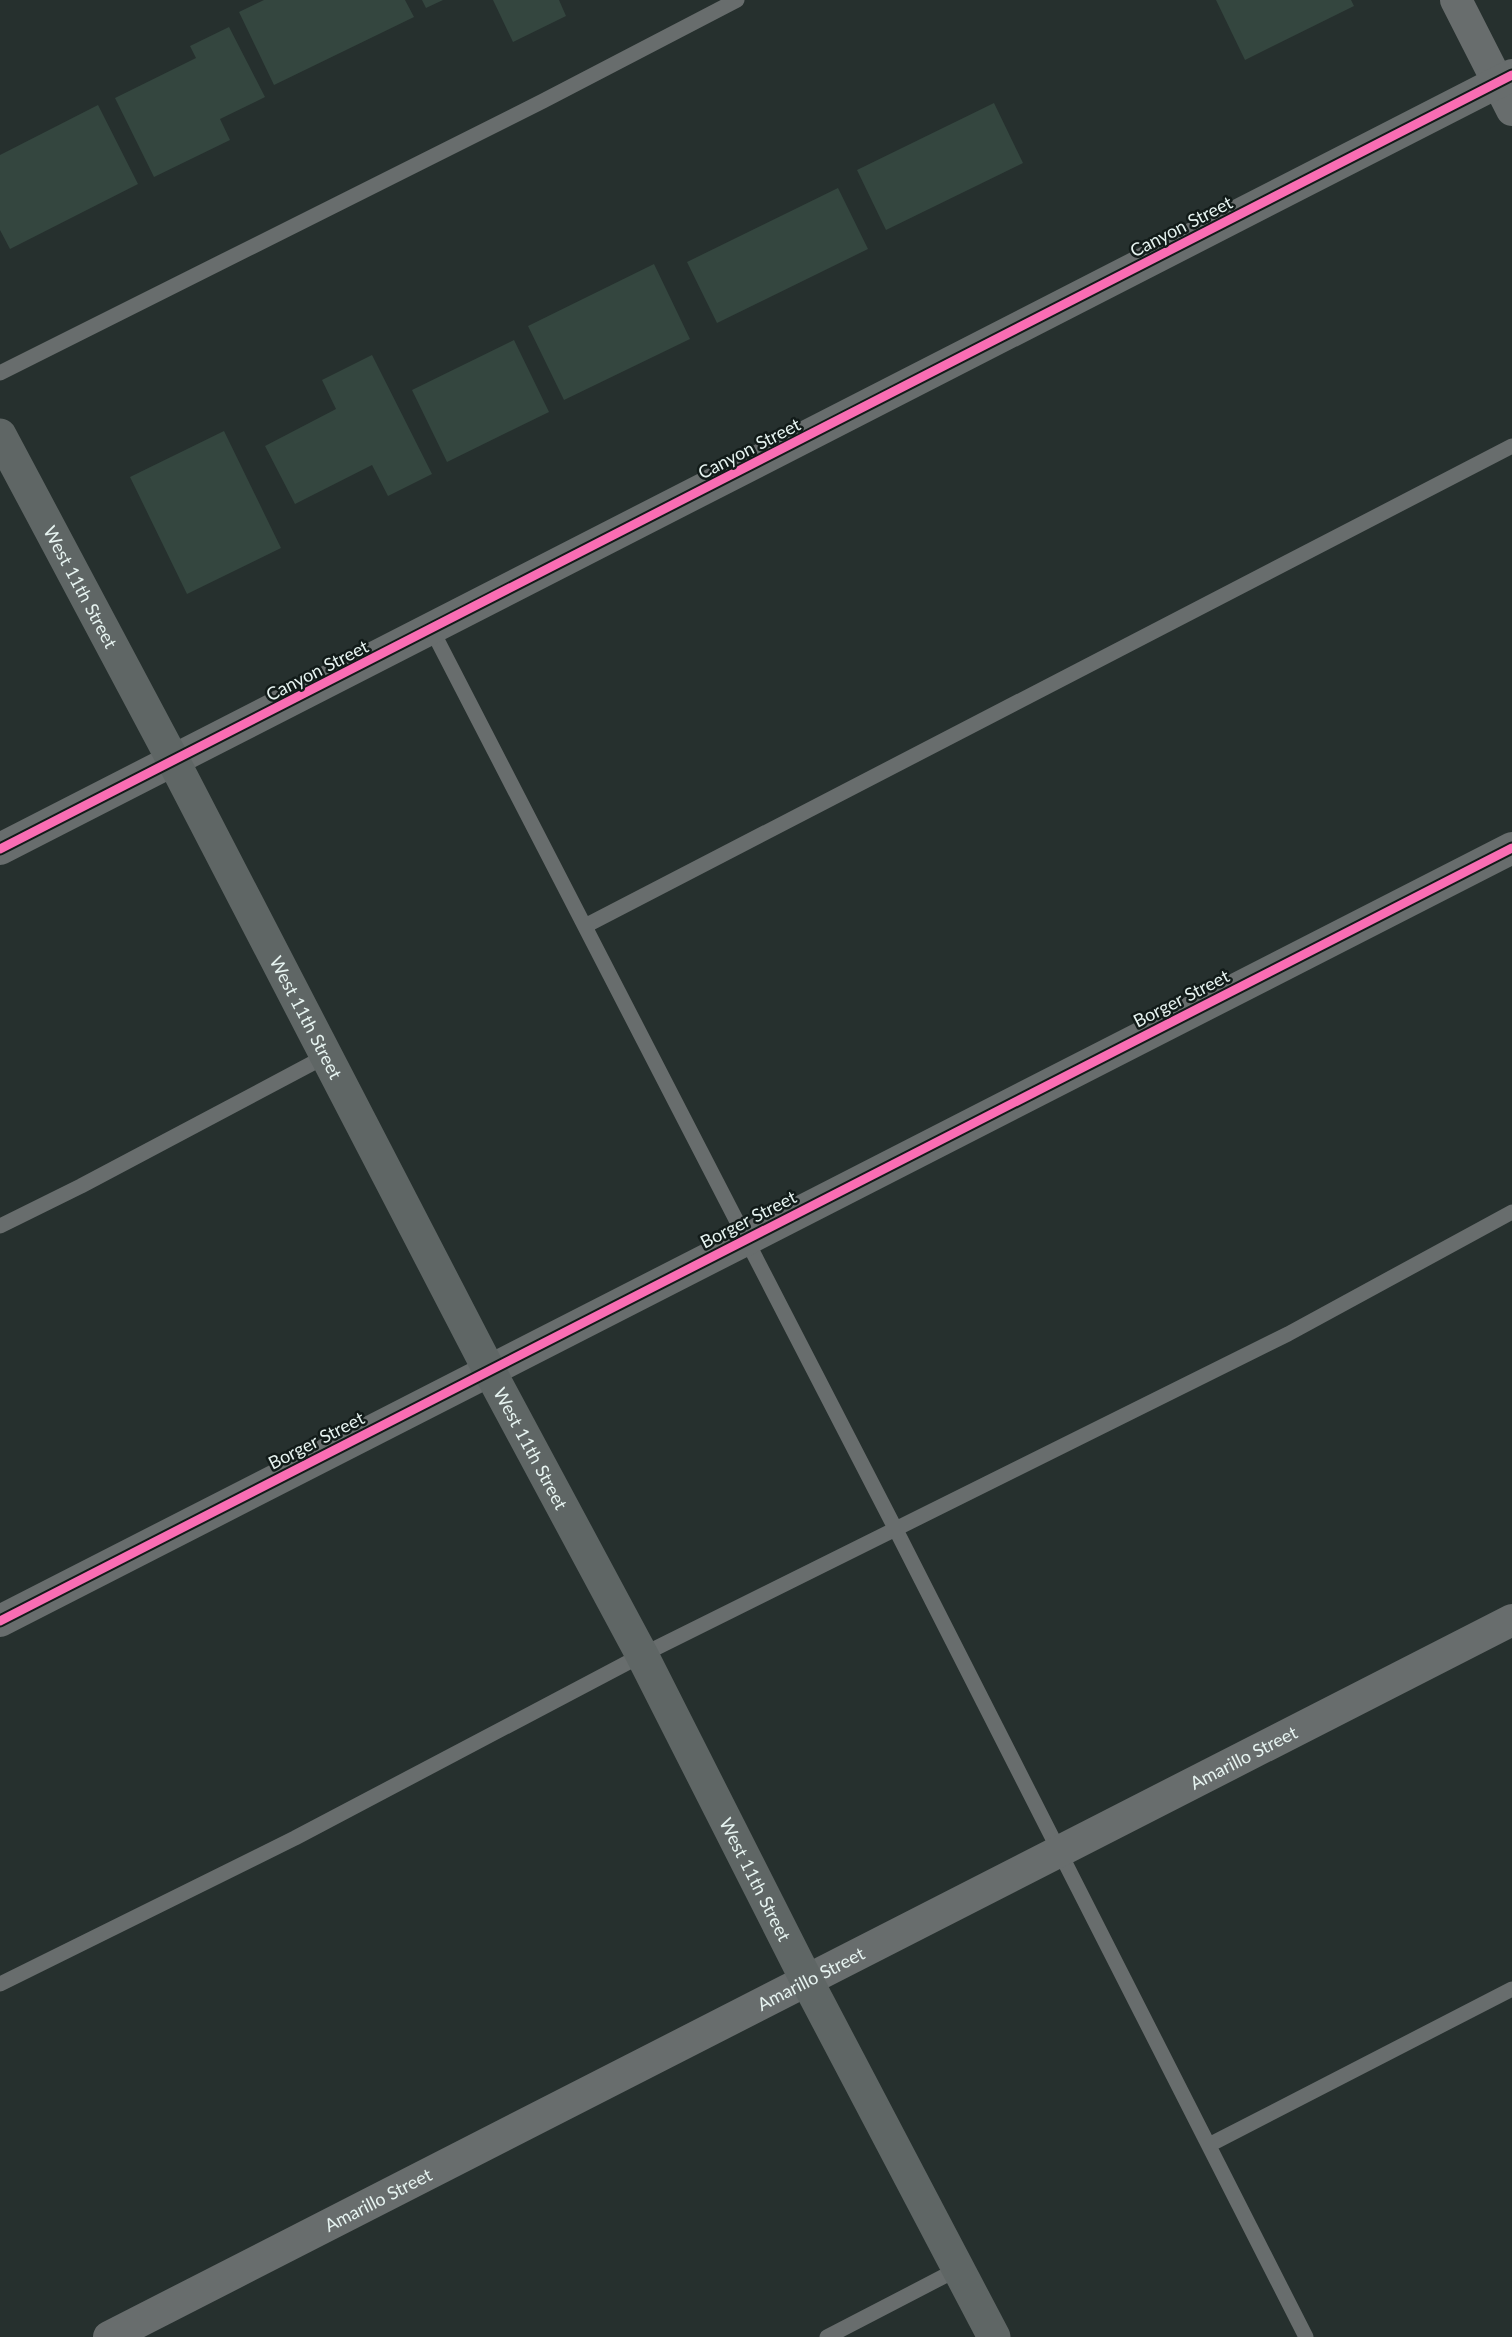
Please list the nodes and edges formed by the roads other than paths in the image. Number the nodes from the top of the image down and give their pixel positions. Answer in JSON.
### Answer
{"nodes":[{"id":1,"x":737,"y":0,"type":"edge"},
{"id":2,"x":1456,"y":0,"type":"edge"},
{"id":3,"x":1505,"y":78,"type":"edge"},
{"id":4,"x":1512,"y":110,"type":"edge"},
{"id":5,"x":0,"y":373,"type":"edge"},
{"id":6,"x":0,"y":435,"type":"edge"},
{"id":7,"x":1512,"y":446,"type":"edge"},
{"id":8,"x":432,"y":630,"type":"junction"},
{"id":9,"x":174,"y":762,"type":"junction"},
{"id":10,"x":1512,"y":848,"type":"edge"},
{"id":11,"x":0,"y":849,"type":"edge"},
{"id":12,"x":585,"y":926,"type":"junction"},
{"id":13,"x":326,"y":1056,"type":"junction"},
{"id":14,"x":1512,"y":1212,"type":"edge"},
{"id":15,"x":0,"y":1226,"type":"edge"},
{"id":16,"x":746,"y":1239,"type":"junction"},
{"id":17,"x":489,"y":1370,"type":"junction"},
{"id":18,"x":895,"y":1528,"type":"junction"},
{"id":19,"x":1512,"y":1620,"type":"edge"},
{"id":20,"x":0,"y":1621,"type":"edge"},
{"id":21,"x":642,"y":1656,"type":"junction"},
{"id":22,"x":1060,"y":1852,"type":"junction"},
{"id":23,"x":807,"y":1981,"type":"junction"},
{"id":24,"x":0,"y":1984,"type":"edge"},
{"id":25,"x":1512,"y":1989,"type":"edge"},
{"id":26,"x":1209,"y":2145,"type":"junction"},
{"id":27,"x":958,"y":2269,"type":"junction"},
{"id":28,"x":109,"y":2337,"type":"edge"},
{"id":29,"x":827,"y":2337,"type":"edge"},
{"id":30,"x":994,"y":2337,"type":"edge"},
{"id":31,"x":1306,"y":2337,"type":"edge"}],
"edges":[{"from":1,"to":5,"type":"lane"},
{"from":2,"to":3,"type":"street"},
{"from":3,"to":4,"type":"street"},
{"from":3,"to":8,"type":"street","name":"Canyon Street"},
{"from":6,"to":9,"type":"main road","name":"West 11th Street"},
{"from":7,"to":12,"type":"lane"},
{"from":8,"to":9,"type":"street","name":"Canyon Street"},
{"from":8,"to":12,"type":"lane"},
{"from":9,"to":11,"type":"street","name":"Canyon Street"},
{"from":9,"to":13,"type":"main road","name":"West 11th Street"},
{"from":10,"to":16,"type":"street","name":"Borger Street"},
{"from":12,"to":16,"type":"lane"},
{"from":13,"to":15,"type":"lane"},
{"from":13,"to":17,"type":"main road","name":"West 11th Street"},
{"from":14,"to":18,"type":"lane"},
{"from":16,"to":17,"type":"street","name":"Borger Street"},
{"from":16,"to":18,"type":"lane"},
{"from":17,"to":20,"type":"street","name":"Borger Street"},
{"from":17,"to":21,"type":"main road","name":"West 11th Street"},
{"from":18,"to":21,"type":"lane"},
{"from":18,"to":22,"type":"lane"},
{"from":19,"to":22,"type":"street","name":"Amarillo Street"},
{"from":21,"to":23,"type":"main road","name":"West 11th Street"},
{"from":21,"to":24,"type":"lane"},
{"from":22,"to":23,"type":"street","name":"Amarillo Street"},
{"from":22,"to":26,"type":"lane"},
{"from":23,"to":27,"type":"main road","name":"West 11th Street"},
{"from":23,"to":28,"type":"street","name":"Amarillo Street"},
{"from":25,"to":26,"type":"lane"},
{"from":26,"to":31,"type":"lane"},
{"from":27,"to":29,"type":"lane"},
{"from":27,"to":30,"type":"main road","name":"West 11th Street"}]}
